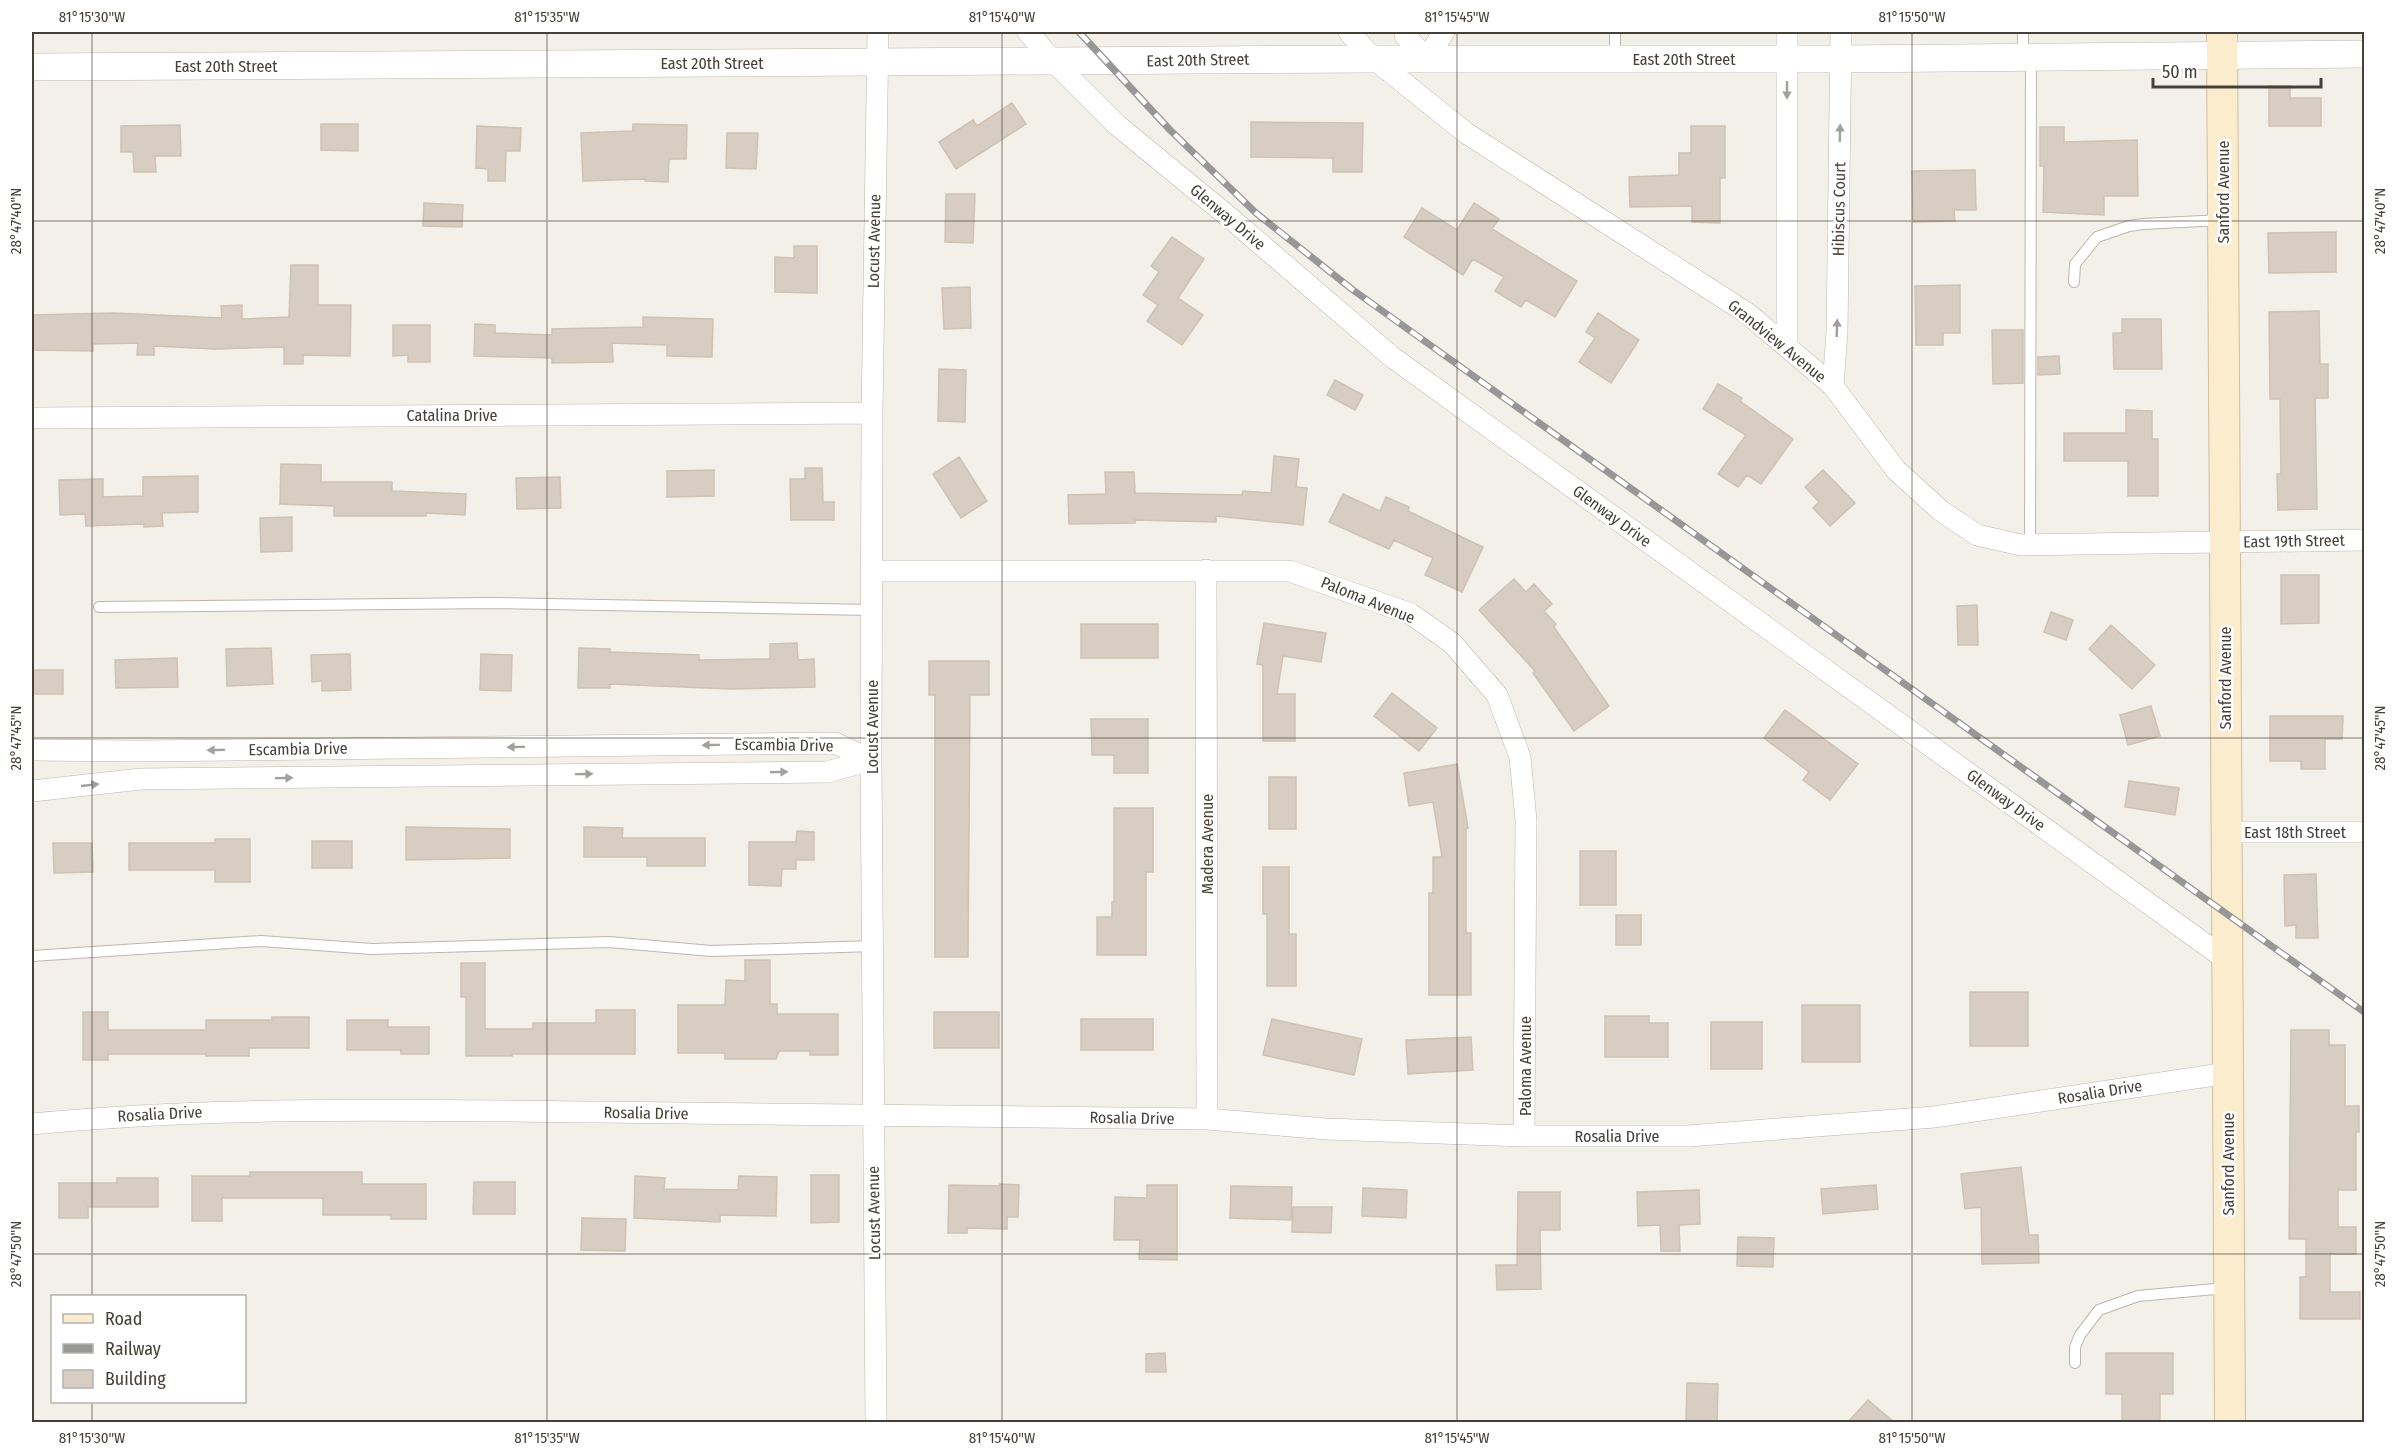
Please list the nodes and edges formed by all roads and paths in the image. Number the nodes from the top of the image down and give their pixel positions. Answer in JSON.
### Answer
{"nodes":[{"id":1,"x":878,"y":32,"type":"edge"},
{"id":2,"x":1028,"y":32,"type":"edge"},
{"id":3,"x":1349,"y":32,"type":"edge"},
{"id":4,"x":1405,"y":32,"type":"edge"},
{"id":5,"x":1444,"y":32,"type":"edge"},
{"id":6,"x":1615,"y":32,"type":"edge"},
{"id":7,"x":1787,"y":32,"type":"edge"},
{"id":8,"x":1841,"y":32,"type":"edge"},
{"id":9,"x":2222,"y":43,"type":"edge"},
{"id":10,"x":2026,"y":48,"type":"edge"},
{"id":11,"x":2364,"y":54,"type":"edge"},
{"id":12,"x":1374,"y":59,"type":"junction"},
{"id":13,"x":1426,"y":59,"type":"junction"},
{"id":14,"x":1616,"y":59,"type":"junction"},
{"id":15,"x":1787,"y":59,"type":"junction"},
{"id":16,"x":1841,"y":59,"type":"junction"},
{"id":17,"x":878,"y":62,"type":"junction"},
{"id":18,"x":1054,"y":62,"type":"junction"},
{"id":19,"x":32,"y":67,"type":"edge"},
{"id":20,"x":2223,"y":220,"type":"junction"},
{"id":21,"x":2074,"y":282,"type":"dead end"},
{"id":22,"x":1787,"y":346,"type":"junction"},
{"id":23,"x":1833,"y":386,"type":"junction"},
{"id":24,"x":872,"y":413,"type":"junction"},
{"id":25,"x":32,"y":418,"type":"edge"},
{"id":26,"x":2364,"y":540,"type":"edge"},
{"id":27,"x":2224,"y":543,"type":"junction"},
{"id":28,"x":2030,"y":545,"type":"junction"},
{"id":29,"x":1206,"y":570,"type":"junction"},
{"id":30,"x":872,"y":571,"type":"junction"},
{"id":31,"x":99,"y":608,"type":"dead end"},
{"id":32,"x":872,"y":610,"type":"junction"},
{"id":33,"x":32,"y":750,"type":"edge"},
{"id":34,"x":871,"y":760,"type":"junction"},
{"id":35,"x":140,"y":765,"type":"junction"},
{"id":36,"x":32,"y":791,"type":"edge"},
{"id":37,"x":2226,"y":832,"type":"junction"},
{"id":38,"x":2364,"y":832,"type":"edge"},
{"id":39,"x":874,"y":946,"type":"junction"},
{"id":40,"x":32,"y":956,"type":"edge"},
{"id":41,"x":2227,"y":960,"type":"junction"},
{"id":42,"x":2228,"y":1073,"type":"junction"},
{"id":43,"x":874,"y":1116,"type":"junction"},
{"id":44,"x":1207,"y":1119,"type":"junction"},
{"id":45,"x":32,"y":1124,"type":"edge"},
{"id":46,"x":1524,"y":1136,"type":"junction"},
{"id":47,"x":2229,"y":1288,"type":"junction"},
{"id":48,"x":2075,"y":1363,"type":"dead end"},
{"id":49,"x":876,"y":1422,"type":"edge"},
{"id":50,"x":2230,"y":1422,"type":"edge"}],
"edges":[{"from":1,"to":17,"type":"street","name":"Locust Avenue"},
{"from":2,"to":18,"type":"street","name":"Glenway Drive"},
{"from":3,"to":12,"type":"street","name":"Grandview Avenue"},
{"from":4,"to":13,"type":"street"},
{"from":5,"to":13,"type":"street"},
{"from":6,"to":14,"type":"lane"},
{"from":7,"to":15,"type":"street"},
{"from":8,"to":16,"type":"street","name":"Hibiscus Court"},
{"from":9,"to":10,"type":"street","name":"East 20th Street"},
{"from":9,"to":11,"type":"street","name":"East 20th Street"},
{"from":9,"to":20,"type":"main road","name":"Sanford Avenue"},
{"from":10,"to":16,"type":"street","name":"East 20th Street"},
{"from":10,"to":28,"type":"lane"},
{"from":12,"to":13,"type":"street","name":"East 20th Street"},
{"from":12,"to":18,"type":"street","name":"East 20th Street"},
{"from":12,"to":22,"type":"street","name":"Grandview Avenue"},
{"from":13,"to":14,"type":"street","name":"East 20th Street"},
{"from":14,"to":15,"type":"street","name":"East 20th Street"},
{"from":15,"to":16,"type":"street","name":"East 20th Street"},
{"from":15,"to":22,"type":"street","one_way":true},
{"from":23,"to":16,"type":"street","name":"Hibiscus Court","one_way":true},
{"from":17,"to":18,"type":"street","name":"East 20th Street"},
{"from":17,"to":19,"type":"street","name":"East 20th Street"},
{"from":17,"to":24,"type":"street","name":"Locust Avenue"},
{"from":18,"to":41,"type":"street","name":"Glenway Drive"},
{"from":20,"to":21,"type":"lane"},
{"from":20,"to":27,"type":"main road","name":"Sanford Avenue"},
{"from":22,"to":23,"type":"street","name":"Grandview Avenue"},
{"from":23,"to":28,"type":"street","name":"Grandview Avenue"},
{"from":24,"to":25,"type":"street","name":"Catalina Drive"},
{"from":24,"to":30,"type":"street","name":"Locust Avenue"},
{"from":26,"to":27,"type":"street","name":"East 19th Street"},
{"from":27,"to":28,"type":"street","name":"Grandview Avenue"},
{"from":27,"to":37,"type":"main road","name":"Sanford Avenue"},
{"from":29,"to":30,"type":"street","name":"Paloma Avenue"},
{"from":29,"to":44,"type":"street","name":"Madera Avenue"},
{"from":29,"to":46,"type":"street","name":"Paloma Avenue"},
{"from":30,"to":32,"type":"street","name":"Locust Avenue"},
{"from":31,"to":32,"type":"lane"},
{"from":32,"to":34,"type":"street","name":"Locust Avenue"},
{"from":33,"to":35,"type":"street","name":"Escambia Drive"},
{"from":35,"to":34,"type":"street","name":"Escambia Drive","one_way":true},
{"from":34,"to":35,"type":"street","name":"Escambia Drive","one_way":true},
{"from":34,"to":39,"type":"street","name":"Locust Avenue"},
{"from":36,"to":35,"type":"street","name":"Escambia Drive","one_way":true},
{"from":37,"to":38,"type":"street","name":"East 18th Street"},
{"from":37,"to":41,"type":"main road","name":"Sanford Avenue"},
{"from":39,"to":40,"type":"lane"},
{"from":39,"to":43,"type":"street","name":"Locust Avenue"},
{"from":41,"to":42,"type":"main road","name":"Sanford Avenue"},
{"from":42,"to":46,"type":"street","name":"Rosalia Drive"},
{"from":42,"to":47,"type":"main road","name":"Sanford Avenue"},
{"from":43,"to":44,"type":"street","name":"Rosalia Drive"},
{"from":43,"to":45,"type":"street","name":"Rosalia Drive"},
{"from":43,"to":49,"type":"street","name":"Locust Avenue"},
{"from":44,"to":46,"type":"street","name":"Rosalia Drive"},
{"from":47,"to":48,"type":"lane"},
{"from":47,"to":50,"type":"main road","name":"Sanford Avenue"}]}
